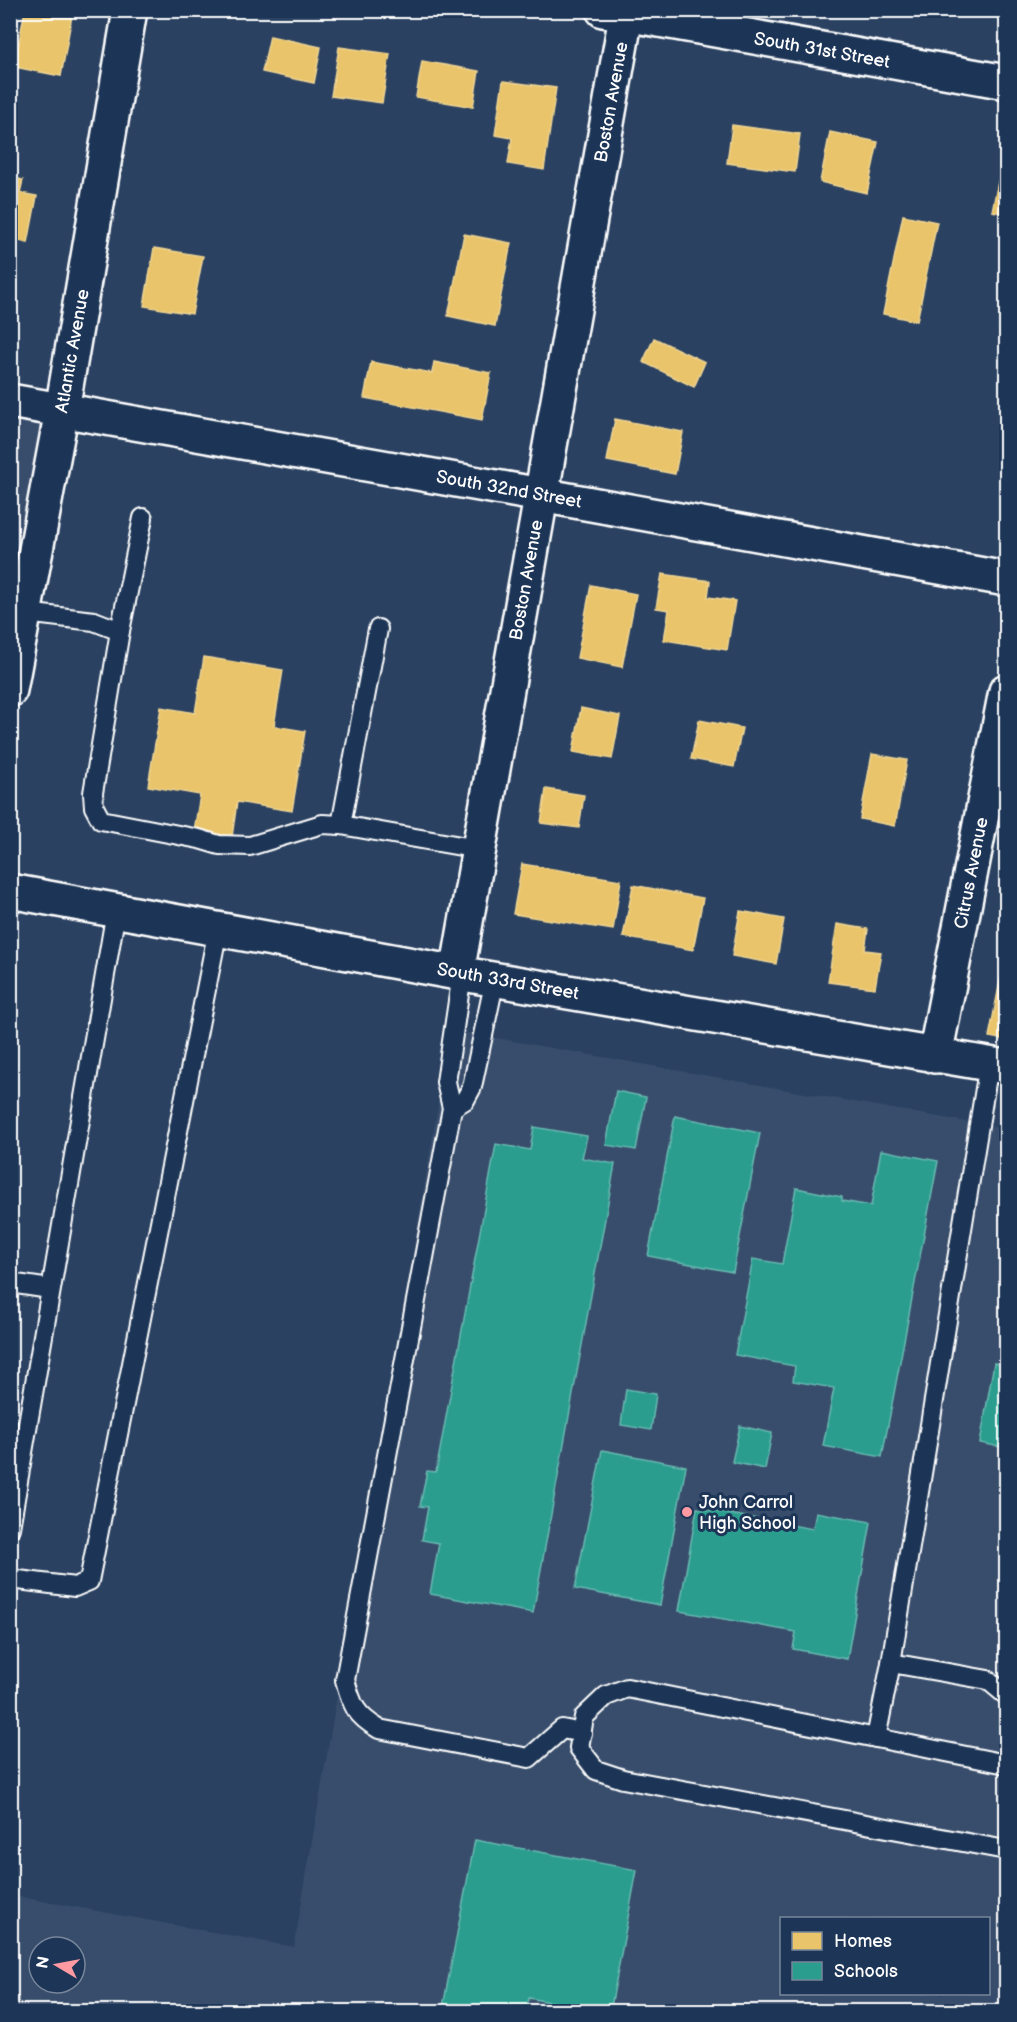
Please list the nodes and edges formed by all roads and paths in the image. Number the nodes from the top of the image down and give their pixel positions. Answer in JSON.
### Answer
{"nodes":[{"id":1,"x":130,"y":10,"type":"edge"},
{"id":2,"x":619,"y":12,"type":"edge"},
{"id":3,"x":1006,"y":82,"type":"edge"},
{"id":4,"x":10,"y":401,"type":"edge"},
{"id":5,"x":62,"y":410,"type":"junction"},
{"id":6,"x":542,"y":495,"type":"junction"},
{"id":7,"x":143,"y":518,"type":"dead end"},
{"id":8,"x":1006,"y":579,"type":"edge"},
{"id":9,"x":25,"y":613,"type":"junction"},
{"id":10,"x":378,"y":629,"type":"dead end"},
{"id":11,"x":120,"y":631,"type":"junction"},
{"id":12,"x":10,"y":690,"type":"edge"},
{"id":13,"x":1006,"y":691,"type":"edge"},
{"id":14,"x":340,"y":825,"type":"junction"},
{"id":15,"x":478,"y":849,"type":"junction"},
{"id":16,"x":10,"y":891,"type":"edge"},
{"id":17,"x":116,"y":911,"type":"junction"},
{"id":18,"x":218,"y":929,"type":"junction"},
{"id":19,"x":459,"y":973,"type":"junction"},
{"id":20,"x":495,"y":979,"type":"junction"},
{"id":21,"x":935,"y":1056,"type":"junction"},
{"id":22,"x":998,"y":1066,"type":"edge"},
{"id":23,"x":452,"y":1108,"type":"junction"},
{"id":24,"x":10,"y":1283,"type":"edge"},
{"id":25,"x":51,"y":1289,"type":"junction"},
{"id":26,"x":10,"y":1528,"type":"edge"},
{"id":27,"x":10,"y":1579,"type":"edge"},
{"id":28,"x":891,"y":1663,"type":"junction"},
{"id":29,"x":1006,"y":1695,"type":"edge"},
{"id":30,"x":582,"y":1733,"type":"junction"},
{"id":31,"x":876,"y":1738,"type":"junction"},
{"id":32,"x":1006,"y":1764,"type":"edge"},
{"id":33,"x":1006,"y":1850,"type":"edge"}],
"edges":[{"from":1,"to":5,"type":"street","name":"Atlantic Avenue"},
{"from":2,"to":3,"type":"street","name":"South 31st Street"},
{"from":2,"to":6,"type":"street","name":"Boston Avenue"},
{"from":4,"to":5,"type":"street","name":"South 32nd Street"},
{"from":5,"to":6,"type":"street","name":"South 32nd Street"},
{"from":5,"to":9,"type":"street","name":"Atlantic Avenue"},
{"from":6,"to":8,"type":"street","name":"South 32nd Street"},
{"from":6,"to":15,"type":"street","name":"Boston Avenue"},
{"from":7,"to":11,"type":"lane"},
{"from":9,"to":11,"type":"lane"},
{"from":9,"to":12,"type":"street","name":"Atlantic Avenue"},
{"from":10,"to":14,"type":"lane"},
{"from":11,"to":14,"type":"lane"},
{"from":13,"to":21,"type":"street","name":"Citrus Avenue"},
{"from":14,"to":15,"type":"lane"},
{"from":15,"to":19,"type":"street","name":"Boston Avenue"},
{"from":16,"to":17,"type":"street","name":"South 33rd Street"},
{"from":17,"to":18,"type":"street","name":"South 33rd Street"},
{"from":17,"to":25,"type":"lane"},
{"from":18,"to":19,"type":"street","name":"South 33rd Street"},
{"from":18,"to":27,"type":"lane"},
{"from":19,"to":20,"type":"street","name":"South 33rd Street"},
{"from":19,"to":23,"type":"lane"},
{"from":20,"to":21,"type":"street","name":"South 33rd Street"},
{"from":20,"to":23,"type":"lane"},
{"from":21,"to":22,"type":"street","name":"South 33rd Street"},
{"from":22,"to":28,"type":"lane"},
{"from":23,"to":30,"type":"lane"},
{"from":24,"to":25,"type":"lane"},
{"from":25,"to":26,"type":"lane"},
{"from":28,"to":29,"type":"lane"},
{"from":28,"to":31,"type":"lane"},
{"from":30,"to":31,"type":"lane"},
{"from":30,"to":33,"type":"lane"},
{"from":31,"to":32,"type":"lane"}]}
